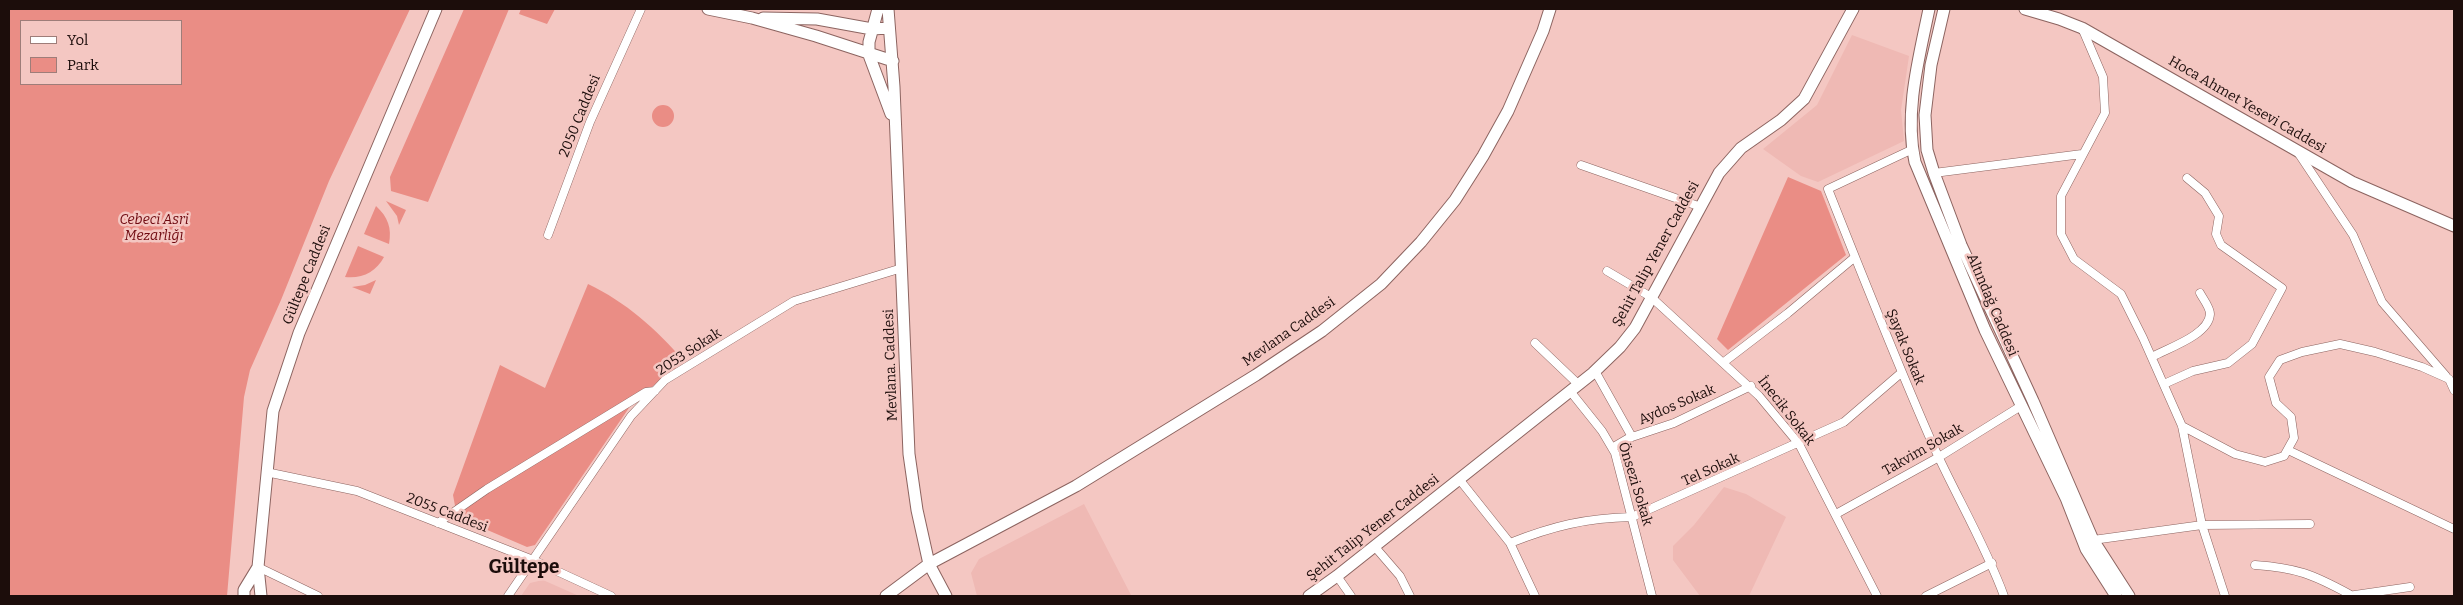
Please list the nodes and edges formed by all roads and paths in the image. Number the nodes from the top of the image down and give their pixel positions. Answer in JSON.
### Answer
{"nodes":[{"id":1,"x":436,"y":9,"type":"edge"},
{"id":2,"x":641,"y":9,"type":"edge"},
{"id":3,"x":708,"y":9,"type":"edge"},
{"id":4,"x":878,"y":9,"type":"edge"},
{"id":5,"x":888,"y":9,"type":"edge"},
{"id":6,"x":1550,"y":9,"type":"edge"},
{"id":7,"x":1853,"y":9,"type":"edge"},
{"id":8,"x":1929,"y":9,"type":"edge"},
{"id":9,"x":1944,"y":9,"type":"edge"},
{"id":10,"x":2026,"y":9,"type":"edge"},
{"id":11,"x":737,"y":12,"type":"edge"},
{"id":12,"x":752,"y":18,"type":"junction"},
{"id":13,"x":889,"y":28,"type":"junction"},
{"id":14,"x":2082,"y":28,"type":"junction"},
{"id":15,"x":872,"y":29,"type":"junction"},
{"id":16,"x":869,"y":55,"type":"junction"},
{"id":17,"x":893,"y":61,"type":"junction"},
{"id":18,"x":895,"y":126,"type":"junction"},
{"id":19,"x":1912,"y":149,"type":"junction"},
{"id":20,"x":2297,"y":150,"type":"junction"},
{"id":21,"x":2082,"y":154,"type":"junction"},
{"id":22,"x":1581,"y":165,"type":"dead end"},
{"id":23,"x":1934,"y":173,"type":"junction"},
{"id":24,"x":2187,"y":178,"type":"dead end"},
{"id":25,"x":1701,"y":207,"type":"junction"},
{"id":26,"x":2454,"y":226,"type":"edge"},
{"id":27,"x":548,"y":235,"type":"dead end"},
{"id":28,"x":1855,"y":257,"type":"junction"},
{"id":29,"x":902,"y":268,"type":"junction"},
{"id":30,"x":1607,"y":271,"type":"dead end"},
{"id":31,"x":2200,"y":292,"type":"dead end"},
{"id":32,"x":1652,"y":297,"type":"junction"},
{"id":33,"x":1535,"y":343,"type":"dead end"},
{"id":34,"x":2152,"y":357,"type":"junction"},
{"id":35,"x":1724,"y":362,"type":"junction"},
{"id":36,"x":1595,"y":371,"type":"junction"},
{"id":37,"x":1901,"y":373,"type":"junction"},
{"id":38,"x":2449,"y":379,"type":"junction"},
{"id":39,"x":2164,"y":384,"type":"junction"},
{"id":40,"x":1751,"y":386,"type":"junction"},
{"id":41,"x":1574,"y":387,"type":"junction"},
{"id":42,"x":2454,"y":390,"type":"edge"},
{"id":43,"x":655,"y":391,"type":"junction"},
{"id":44,"x":2021,"y":406,"type":"junction"},
{"id":45,"x":2182,"y":426,"type":"junction"},
{"id":46,"x":1632,"y":437,"type":"junction"},
{"id":47,"x":1799,"y":444,"type":"junction"},
{"id":48,"x":1612,"y":448,"type":"junction"},
{"id":49,"x":2288,"y":450,"type":"junction"},
{"id":50,"x":1939,"y":457,"type":"junction"},
{"id":51,"x":266,"y":472,"type":"junction"},
{"id":52,"x":1459,"y":479,"type":"junction"},
{"id":53,"x":1836,"y":514,"type":"junction"},
{"id":54,"x":1632,"y":518,"type":"junction"},
{"id":55,"x":438,"y":523,"type":"junction"},
{"id":56,"x":2310,"y":524,"type":"dead end"},
{"id":57,"x":2202,"y":525,"type":"junction"},
{"id":58,"x":2454,"y":529,"type":"edge"},
{"id":59,"x":2093,"y":540,"type":"junction"},
{"id":60,"x":1510,"y":543,"type":"junction"},
{"id":61,"x":1375,"y":547,"type":"junction"},
{"id":62,"x":533,"y":560,"type":"junction"},
{"id":63,"x":929,"y":564,"type":"junction"},
{"id":64,"x":1992,"y":564,"type":"junction"},
{"id":65,"x":2255,"y":565,"type":"dead end"},
{"id":66,"x":258,"y":567,"type":"junction"},
{"id":67,"x":1338,"y":576,"type":"junction"},
{"id":68,"x":2410,"y":587,"type":"dead end"},
{"id":69,"x":2349,"y":595,"type":"edge"},
{"id":70,"x":244,"y":596,"type":"edge"},
{"id":71,"x":261,"y":596,"type":"edge"},
{"id":72,"x":318,"y":596,"type":"edge"},
{"id":73,"x":508,"y":596,"type":"edge"},
{"id":74,"x":611,"y":596,"type":"edge"},
{"id":75,"x":886,"y":596,"type":"edge"},
{"id":76,"x":946,"y":596,"type":"edge"},
{"id":77,"x":1309,"y":596,"type":"edge"},
{"id":78,"x":1351,"y":596,"type":"edge"},
{"id":79,"x":1410,"y":596,"type":"edge"},
{"id":80,"x":1535,"y":596,"type":"edge"},
{"id":81,"x":1652,"y":596,"type":"edge"},
{"id":82,"x":1878,"y":596,"type":"edge"},
{"id":83,"x":1926,"y":596,"type":"edge"},
{"id":84,"x":2004,"y":596,"type":"edge"},
{"id":85,"x":2116,"y":596,"type":"edge"},
{"id":86,"x":2129,"y":596,"type":"edge"},
{"id":87,"x":2225,"y":596,"type":"edge"}],
"edges":[{"from":1,"to":51,"type":"street","name":"Gültepe Caddesi"},
{"from":2,"to":27,"type":"street","name":"2050 Caddesi"},
{"from":3,"to":11,"type":"street"},
{"from":4,"to":15,"type":"street"},
{"from":5,"to":13,"type":"street","name":"Mevlana. Caddesi"},
{"from":6,"to":63,"type":"street","name":"Mevlana Caddesi"},
{"from":7,"to":25,"type":"street","name":"Şehit Talip Yener Caddesi"},
{"from":8,"to":19,"type":"street","name":"Altındağ Caddesi"},
{"from":9,"to":23,"type":"street","name":"Altındağ Caddesi"},
{"from":10,"to":14,"type":"street","name":"Hoca Ahmet Yesevi Caddesi"},
{"from":11,"to":12,"type":"street"},
{"from":12,"to":15,"type":"street"},
{"from":12,"to":16,"type":"street"},
{"from":13,"to":15,"type":"street"},
{"from":13,"to":17,"type":"street","name":"Mevlana. Caddesi"},
{"from":14,"to":20,"type":"street","name":"Hoca Ahmet Yesevi Caddesi"},
{"from":14,"to":21,"type":"street"},
{"from":15,"to":16,"type":"street"},
{"from":16,"to":17,"type":"street"},
{"from":16,"to":18,"type":"street","name":"Mevlana. Caddesi"},
{"from":17,"to":18,"type":"street","name":"Mevlana. Caddesi"},
{"from":18,"to":29,"type":"street","name":"Mevlana. Caddesi"},
{"from":19,"to":28,"type":"street","name":"Şayak Sokak"},
{"from":19,"to":44,"type":"street","name":"Altındağ Caddesi"},
{"from":20,"to":26,"type":"street","name":"Hoca Ahmet Yesevi Caddesi"},
{"from":20,"to":38,"type":"street"},
{"from":21,"to":23,"type":"street"},
{"from":21,"to":34,"type":"street"},
{"from":22,"to":25,"type":"street"},
{"from":23,"to":59,"type":"street","name":"Altındağ Caddesi"},
{"from":24,"to":39,"type":"street"},
{"from":25,"to":32,"type":"street","name":"Şehit Talip Yener Caddesi"},
{"from":28,"to":35,"type":"street"},
{"from":28,"to":37,"type":"street","name":"Şayak Sokak"},
{"from":29,"to":43,"type":"street","name":"2053 Sokak"},
{"from":29,"to":63,"type":"street","name":"Mevlana. Caddesi"},
{"from":30,"to":32,"type":"street","name":"İnecik Sokak"},
{"from":31,"to":34,"type":"street"},
{"from":32,"to":35,"type":"street","name":"İnecik Sokak"},
{"from":32,"to":36,"type":"street","name":"Şehit Talip Yener Caddesi"},
{"from":33,"to":41,"type":"street","name":"Önsezi Sokak"},
{"from":34,"to":39,"type":"street"},
{"from":35,"to":40,"type":"street","name":"İnecik Sokak"},
{"from":36,"to":41,"type":"street","name":"Şehit Talip Yener Caddesi"},
{"from":36,"to":46,"type":"street"},
{"from":37,"to":47,"type":"street","name":"Tel Sokak"},
{"from":37,"to":50,"type":"street","name":"Şayak Sokak"},
{"from":38,"to":42,"type":"street"},
{"from":38,"to":49,"type":"street"},
{"from":39,"to":45,"type":"street"},
{"from":40,"to":46,"type":"street","name":"Aydos Sokak"},
{"from":40,"to":47,"type":"street","name":"İnecik Sokak"},
{"from":41,"to":48,"type":"street","name":"Önsezi Sokak"},
{"from":41,"to":52,"type":"street","name":"Şehit Talip Yener Caddesi"},
{"from":43,"to":55,"type":"street"},
{"from":43,"to":62,"type":"street","name":"2053 Sokak"},
{"from":44,"to":50,"type":"street","name":"Takvim Sokak"},
{"from":44,"to":85,"type":"street","name":"Altındağ Caddesi"},
{"from":45,"to":49,"type":"street"},
{"from":45,"to":57,"type":"street"},
{"from":46,"to":48,"type":"street","name":"Aydos Sokak"},
{"from":47,"to":53,"type":"street","name":"İnecik Sokak"},
{"from":47,"to":54,"type":"street","name":"Tel Sokak"},
{"from":48,"to":54,"type":"street","name":"Önsezi Sokak"},
{"from":49,"to":58,"type":"street"},
{"from":50,"to":53,"type":"street","name":"Takvim Sokak"},
{"from":50,"to":64,"type":"street","name":"Şayak Sokak"},
{"from":51,"to":55,"type":"street","name":"2055 Caddesi"},
{"from":51,"to":66,"type":"street","name":"Gültepe Caddesi"},
{"from":52,"to":60,"type":"street"},
{"from":52,"to":61,"type":"street","name":"Şehit Talip Yener Caddesi"},
{"from":53,"to":82,"type":"street","name":"İnecik Sokak"},
{"from":54,"to":60,"type":"street","name":"Tel Sokak"},
{"from":54,"to":81,"type":"street","name":"Önsezi Sokak"},
{"from":55,"to":62,"type":"street","name":"2055 Caddesi"},
{"from":56,"to":57,"type":"street"},
{"from":57,"to":59,"type":"street"},
{"from":57,"to":87,"type":"street"},
{"from":59,"to":86,"type":"street","name":"Altındağ Caddesi"},
{"from":60,"to":80,"type":"street"},
{"from":61,"to":67,"type":"street","name":"Şehit Talip Yener Caddesi"},
{"from":61,"to":79,"type":"street"},
{"from":62,"to":73,"type":"street","name":"2053 Sokak"},
{"from":62,"to":74,"type":"street","name":"2055 Caddesi"},
{"from":63,"to":75,"type":"street","name":"Mevlana Caddesi"},
{"from":63,"to":76,"type":"street","name":"Mevlana. Caddesi"},
{"from":64,"to":83,"type":"street"},
{"from":64,"to":84,"type":"street","name":"Şayak Sokak"},
{"from":65,"to":69,"type":"street"},
{"from":66,"to":70,"type":"street","name":"Gültepe Caddesi"},
{"from":66,"to":71,"type":"street","name":"Gültepe Caddesi"},
{"from":66,"to":72,"type":"street"},
{"from":67,"to":77,"type":"street","name":"Şehit Talip Yener Caddesi"},
{"from":67,"to":78,"type":"street"},
{"from":68,"to":69,"type":"street"}]}
